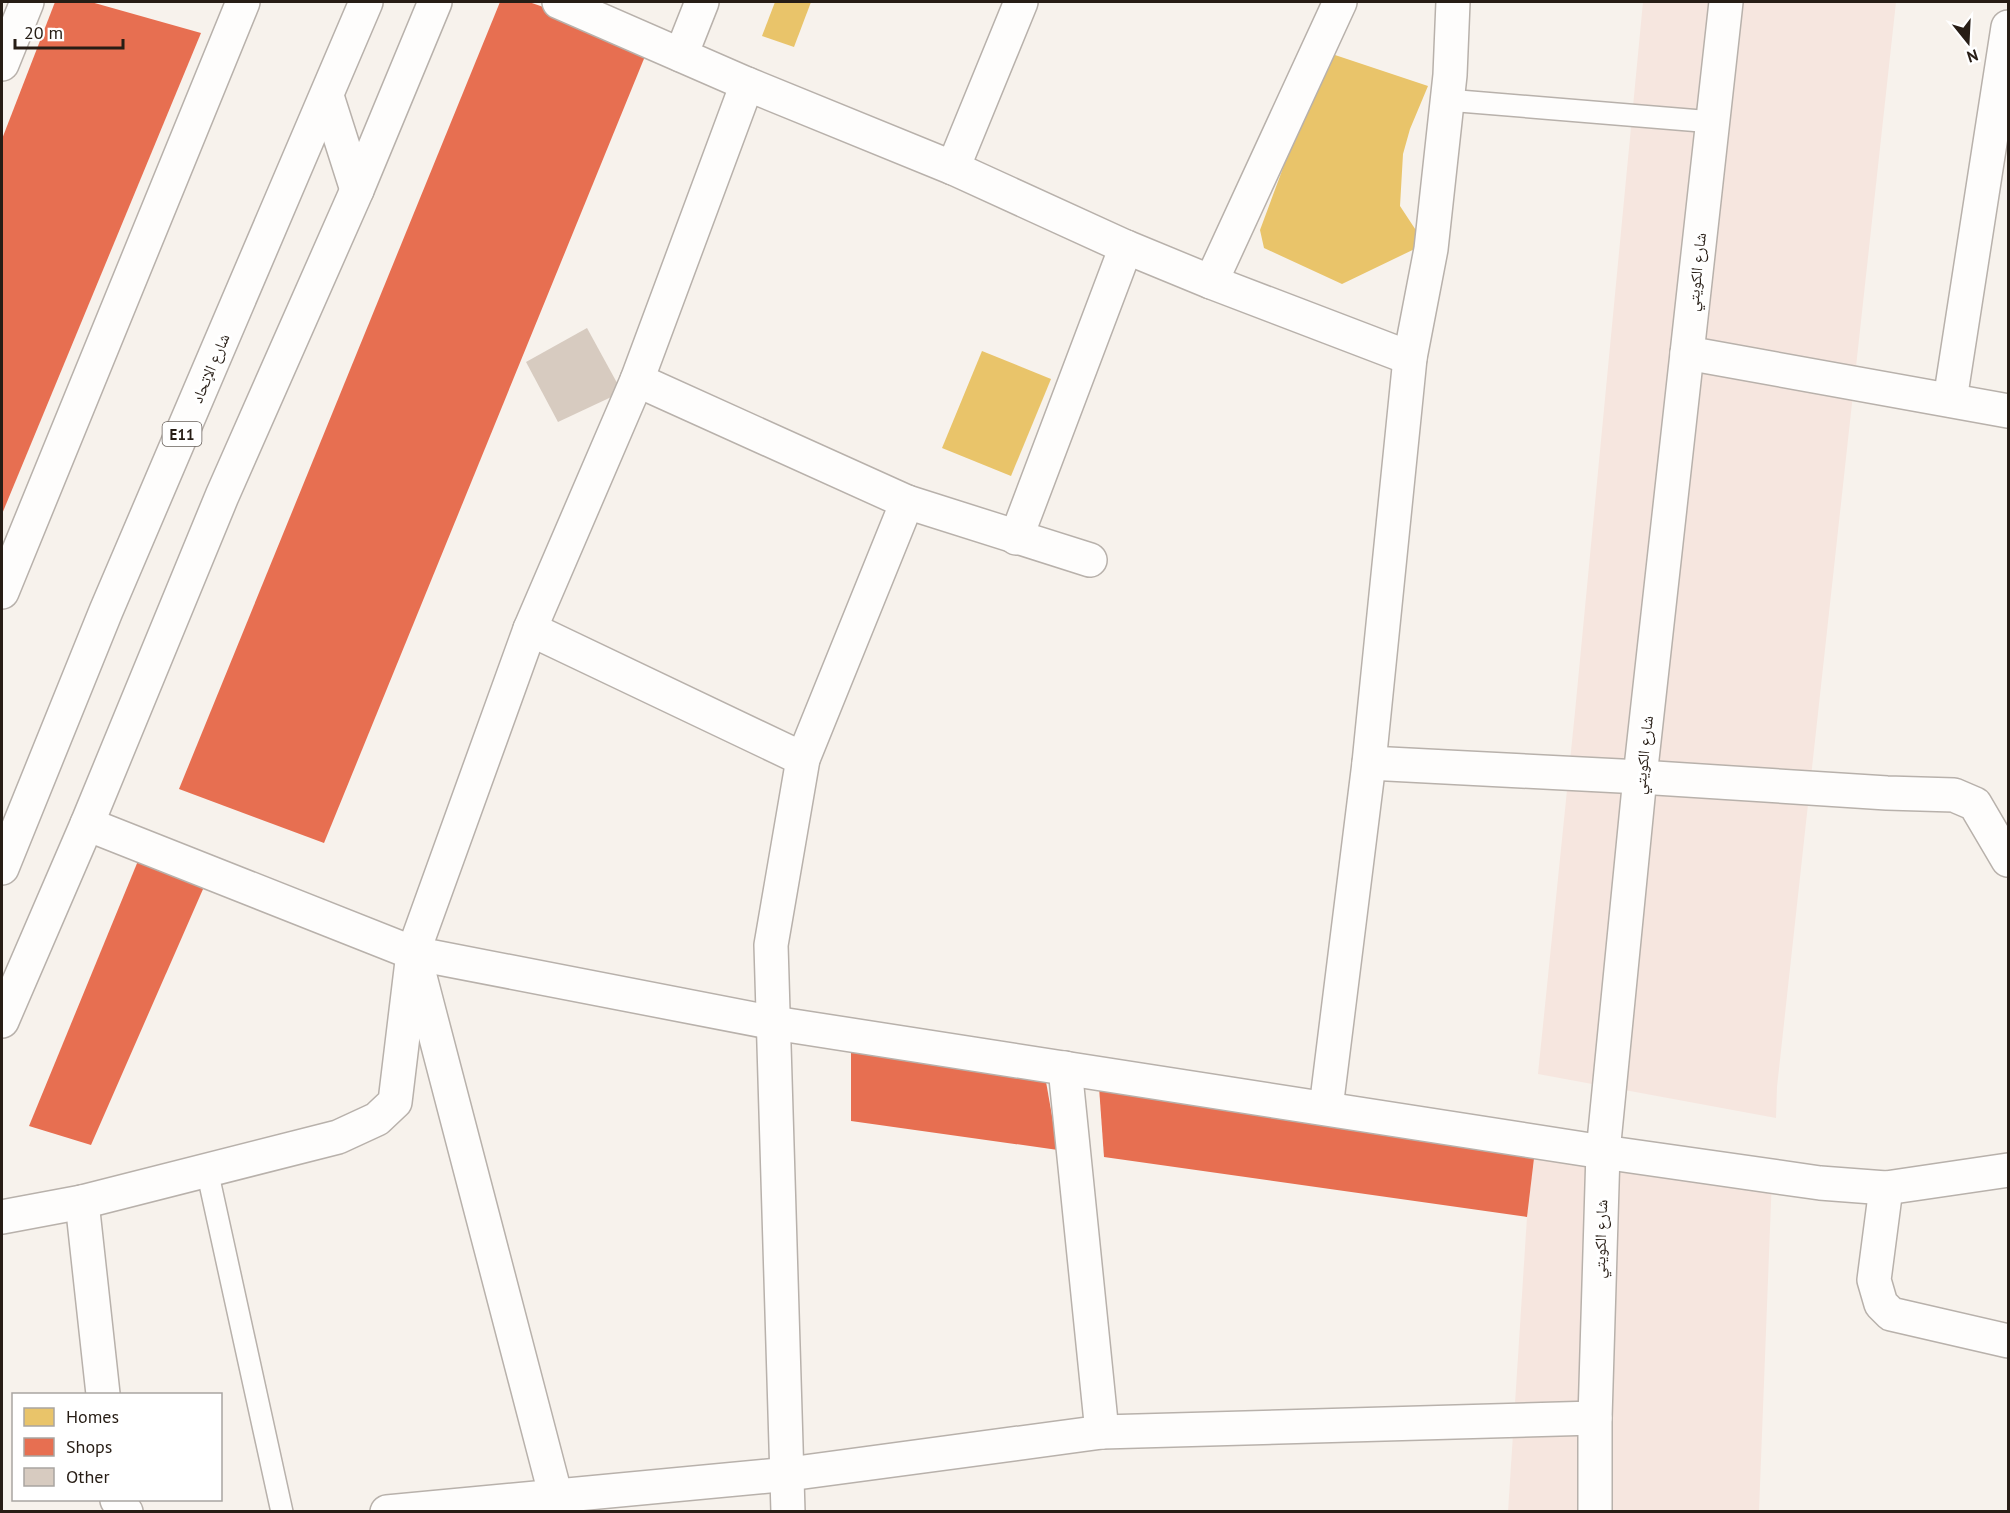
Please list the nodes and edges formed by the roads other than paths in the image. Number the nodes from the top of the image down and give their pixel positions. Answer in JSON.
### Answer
{"nodes":[{"id":1,"x":27,"y":2,"type":"edge"},
{"id":2,"x":243,"y":2,"type":"edge"},
{"id":3,"x":366,"y":2,"type":"edge"},
{"id":4,"x":435,"y":2,"type":"edge"},
{"id":5,"x":559,"y":2,"type":"edge"},
{"id":6,"x":702,"y":2,"type":"edge"},
{"id":7,"x":1021,"y":2,"type":"edge"},
{"id":8,"x":1340,"y":2,"type":"edge"},
{"id":9,"x":1454,"y":2,"type":"edge"},
{"id":10,"x":1726,"y":2,"type":"edge"},
{"id":11,"x":2008,"y":27,"type":"edge"},
{"id":12,"x":681,"y":55,"type":"junction"},
{"id":13,"x":2,"y":64,"type":"edge"},
{"id":14,"x":747,"y":84,"type":"junction"},
{"id":15,"x":327,"y":96,"type":"junction"},
{"id":16,"x":1447,"y":100,"type":"junction"},
{"id":17,"x":1713,"y":122,"type":"junction"},
{"id":18,"x":953,"y":168,"type":"junction"},
{"id":19,"x":357,"y":190,"type":"junction"},
{"id":20,"x":1126,"y":247,"type":"junction"},
{"id":21,"x":1211,"y":282,"type":"junction"},
{"id":22,"x":1688,"y":353,"type":"junction"},
{"id":23,"x":1410,"y":358,"type":"junction"},
{"id":24,"x":637,"y":380,"type":"junction"},
{"id":25,"x":1950,"y":400,"type":"junction"},
{"id":26,"x":2008,"y":411,"type":"edge"},
{"id":27,"x":907,"y":502,"type":"junction"},
{"id":28,"x":1016,"y":537,"type":"junction"},
{"id":29,"x":1090,"y":560,"type":"dead end"},
{"id":30,"x":2,"y":592,"type":"edge"},
{"id":31,"x":530,"y":629,"type":"junction"},
{"id":32,"x":803,"y":759,"type":"junction"},
{"id":33,"x":1369,"y":763,"type":"junction"},
{"id":34,"x":1640,"y":777,"type":"junction"},
{"id":35,"x":2008,"y":816,"type":"edge"},
{"id":36,"x":87,"y":824,"type":"junction"},
{"id":37,"x":2006,"y":856,"type":"edge"},
{"id":38,"x":2,"y":868,"type":"edge"},
{"id":39,"x":413,"y":953,"type":"junction"},
{"id":40,"x":2,"y":1021,"type":"edge"},
{"id":41,"x":774,"y":1023,"type":"junction"},
{"id":42,"x":1065,"y":1068,"type":"junction"},
{"id":43,"x":1326,"y":1108,"type":"junction"},
{"id":44,"x":1603,"y":1152,"type":"junction"},
{"id":45,"x":207,"y":1170,"type":"junction"},
{"id":46,"x":2008,"y":1170,"type":"edge"},
{"id":47,"x":1886,"y":1188,"type":"junction"},
{"id":48,"x":82,"y":1202,"type":"junction"},
{"id":49,"x":2,"y":1217,"type":"edge"},
{"id":50,"x":2008,"y":1341,"type":"edge"},
{"id":51,"x":104,"y":1393,"type":"edge"},
{"id":52,"x":1595,"y":1418,"type":"junction"},
{"id":53,"x":1102,"y":1432,"type":"junction"},
{"id":54,"x":789,"y":1473,"type":"junction"},
{"id":55,"x":556,"y":1497,"type":"junction"},
{"id":56,"x":282,"y":1512,"type":"edge"},
{"id":57,"x":387,"y":1512,"type":"edge"},
{"id":58,"x":788,"y":1512,"type":"edge"},
{"id":59,"x":1594,"y":1512,"type":"edge"}],
"edges":[{"from":1,"to":13,"type":"street"},
{"from":2,"to":30,"type":"street"},
{"from":3,"to":15,"type":"street","name":"شارع الإتحاد","number":"E11"},
{"from":4,"to":19,"type":"street"},
{"from":5,"to":12,"type":"street"},
{"from":6,"to":12,"type":"street"},
{"from":7,"to":18,"type":"street"},
{"from":8,"to":21,"type":"street"},
{"from":9,"to":16,"type":"street"},
{"from":10,"to":17,"type":"street","name":"شارع الكويتي"},
{"from":11,"to":25,"type":"street"},
{"from":12,"to":14,"type":"street"},
{"from":14,"to":18,"type":"street"},
{"from":14,"to":24,"type":"street"},
{"from":15,"to":19,"type":"street"},
{"from":15,"to":38,"type":"street","name":"شارع الإتحاد","number":"E11"},
{"from":16,"to":17,"type":"lane"},
{"from":16,"to":23,"type":"street"},
{"from":17,"to":22,"type":"street","name":"شارع الكويتي"},
{"from":18,"to":20,"type":"street"},
{"from":19,"to":36,"type":"street"},
{"from":20,"to":21,"type":"street"},
{"from":20,"to":28,"type":"street"},
{"from":21,"to":23,"type":"street"},
{"from":22,"to":25,"type":"street"},
{"from":22,"to":34,"type":"street","name":"شارع الكويتي"},
{"from":23,"to":33,"type":"street"},
{"from":24,"to":27,"type":"street"},
{"from":24,"to":31,"type":"street"},
{"from":25,"to":26,"type":"street"},
{"from":27,"to":28,"type":"street"},
{"from":27,"to":32,"type":"street"},
{"from":28,"to":29,"type":"street"},
{"from":31,"to":32,"type":"street"},
{"from":31,"to":39,"type":"street"},
{"from":32,"to":41,"type":"street"},
{"from":33,"to":34,"type":"street"},
{"from":33,"to":43,"type":"street"},
{"from":34,"to":37,"type":"street"},
{"from":34,"to":44,"type":"street","name":"شارع الكويتي"},
{"from":35,"to":37,"type":"street"},
{"from":36,"to":39,"type":"street"},
{"from":36,"to":40,"type":"street"},
{"from":39,"to":41,"type":"street"},
{"from":39,"to":45,"type":"street"},
{"from":39,"to":55,"type":"street"},
{"from":41,"to":42,"type":"street"},
{"from":41,"to":54,"type":"street"},
{"from":42,"to":43,"type":"street"},
{"from":42,"to":53,"type":"street"},
{"from":43,"to":44,"type":"street"},
{"from":44,"to":47,"type":"street"},
{"from":44,"to":52,"type":"street","name":"شارع الكويتي"},
{"from":45,"to":48,"type":"street"},
{"from":45,"to":56,"type":"lane"},
{"from":46,"to":47,"type":"street"},
{"from":47,"to":50,"type":"street"},
{"from":48,"to":49,"type":"street"},
{"from":48,"to":51,"type":"street"},
{"from":52,"to":53,"type":"street"},
{"from":52,"to":59,"type":"street","name":"شارع الكويتي"},
{"from":53,"to":54,"type":"street"},
{"from":54,"to":55,"type":"street"},
{"from":54,"to":58,"type":"street"},
{"from":55,"to":57,"type":"street"}]}
